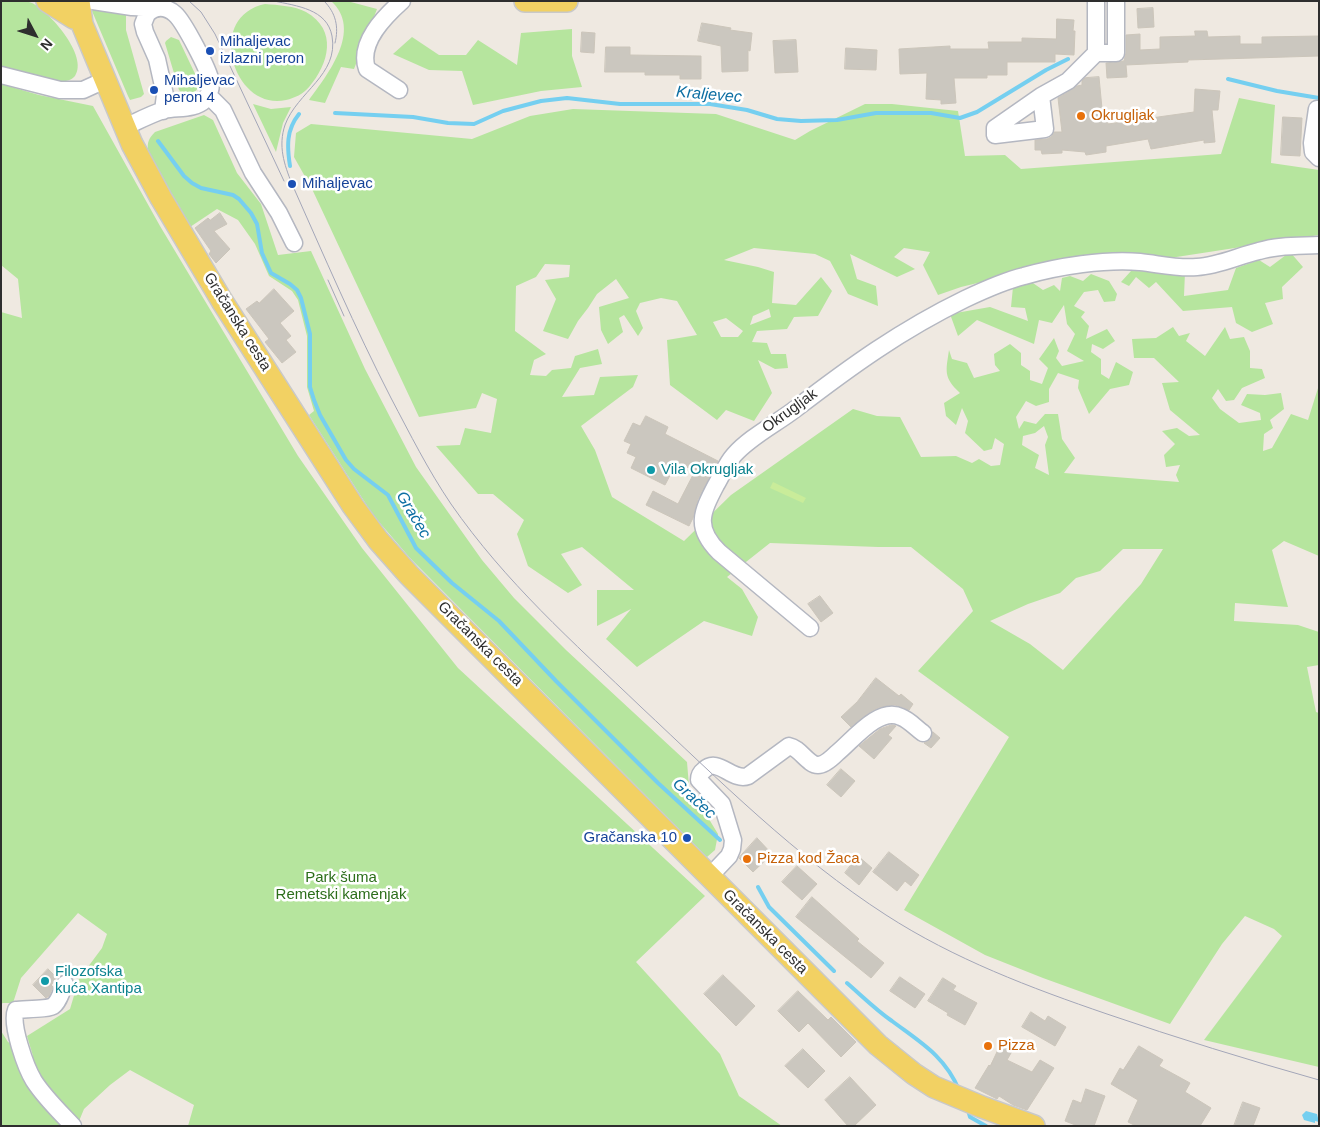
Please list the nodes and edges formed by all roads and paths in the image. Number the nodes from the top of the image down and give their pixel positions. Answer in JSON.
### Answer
{"nodes":[{"id":1,"x":47,"y":1,"type":"edge"},
{"id":2,"x":93,"y":1,"type":"edge"},
{"id":3,"x":402,"y":1,"type":"edge"},
{"id":4,"x":525,"y":1,"type":"edge"},
{"id":5,"x":567,"y":1,"type":"edge"},
{"id":6,"x":1096,"y":1,"type":"edge"},
{"id":7,"x":1116,"y":1,"type":"edge"},
{"id":8,"x":156,"y":8,"type":"junction"},
{"id":9,"x":74,"y":11,"type":"edge"},
{"id":10,"x":1096,"y":53,"type":"junction"},
{"id":11,"x":1,"y":75,"type":"edge"},
{"id":12,"x":105,"y":80,"type":"junction"},
{"id":13,"x":400,"y":90,"type":"dead end"},
{"id":14,"x":208,"y":95,"type":"junction"},
{"id":15,"x":1041,"y":96,"type":"dead end"},
{"id":16,"x":1317,"y":109,"type":"dead end"},
{"id":17,"x":163,"y":110,"type":"junction"},
{"id":18,"x":125,"y":127,"type":"junction"},
{"id":19,"x":1319,"y":158,"type":"edge"},
{"id":20,"x":294,"y":243,"type":"dead end"},
{"id":21,"x":1319,"y":245,"type":"edge"},
{"id":22,"x":810,"y":628,"type":"dead end"},
{"id":23,"x":923,"y":733,"type":"dead end"},
{"id":24,"x":710,"y":876,"type":"junction"},
{"id":25,"x":65,"y":984,"type":"dead end"},
{"id":26,"x":73,"y":1126,"type":"edge"},
{"id":27,"x":1034,"y":1126,"type":"edge"}],
"edges":[{"from":1,"to":9,"type":"main road"},
{"from":2,"to":8,"type":"street"},
{"from":3,"to":13,"type":"street"},
{"from":4,"to":5,"type":"main road"},
{"from":6,"to":10,"type":"street"},
{"from":7,"to":10,"type":"street"},
{"from":8,"to":14,"type":"street"},
{"from":8,"to":17,"type":"street"},
{"from":9,"to":12,"type":"main road","name":"Gračanska cesta"},
{"from":10,"to":15,"type":"street"},
{"from":11,"to":12,"type":"street"},
{"from":12,"to":18,"type":"main road","name":"Gračanska cesta"},
{"from":14,"to":17,"type":"street"},
{"from":14,"to":20,"type":"street"},
{"from":16,"to":19,"type":"street"},
{"from":17,"to":18,"type":"street"},
{"from":18,"to":24,"type":"main road","name":"Gračanska cesta"},
{"from":21,"to":22,"type":"street","name":"Okrugljak"},
{"from":23,"to":24,"type":"street"},
{"from":24,"to":27,"type":"main road","name":"Gračanska cesta"},
{"from":25,"to":26,"type":"street"}]}
